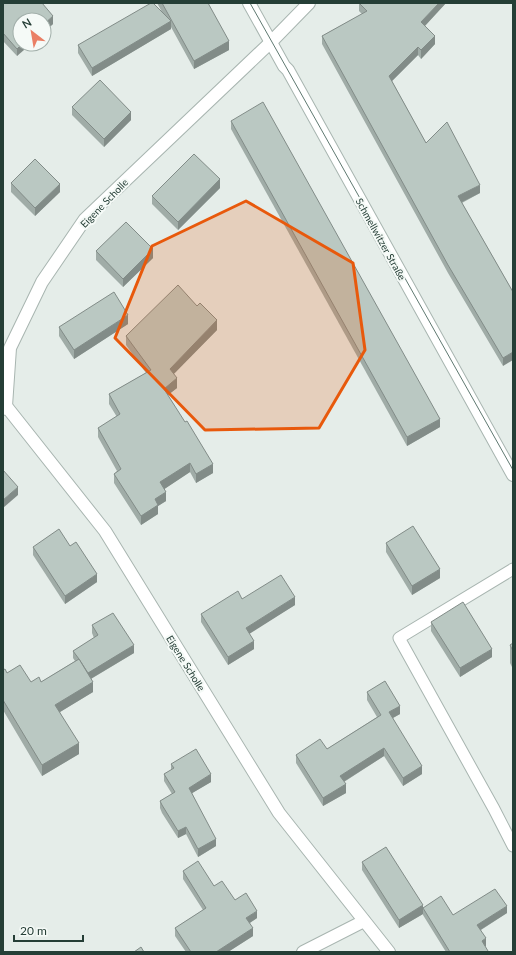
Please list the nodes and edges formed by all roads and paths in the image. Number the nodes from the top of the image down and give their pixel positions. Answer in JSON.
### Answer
{"nodes":[{"id":1,"x":249,"y":3,"type":"edge"},
{"id":2,"x":309,"y":3,"type":"edge"},
{"id":3,"x":270,"y":42,"type":"junction"},
{"id":4,"x":4,"y":407,"type":"edge"},
{"id":5,"x":513,"y":475,"type":"edge"},
{"id":6,"x":513,"y":570,"type":"edge"},
{"id":7,"x":513,"y":846,"type":"edge"},
{"id":8,"x":364,"y":921,"type":"junction"},
{"id":9,"x":303,"y":952,"type":"edge"},
{"id":10,"x":389,"y":952,"type":"edge"}],
"edges":[{"from":1,"to":3,"type":"street","name":"Schmellwitzer Straße"},
{"from":2,"to":3,"type":"street","name":"Eigene Scholle"},
{"from":3,"to":4,"type":"street","name":"Eigene Scholle"},
{"from":3,"to":5,"type":"street","name":"Schmellwitzer Straße"},
{"from":4,"to":8,"type":"street","name":"Eigene Scholle"},
{"from":6,"to":7,"type":"lane"},
{"from":8,"to":9,"type":"street"},
{"from":8,"to":10,"type":"street","name":"Eigene Scholle"}]}
